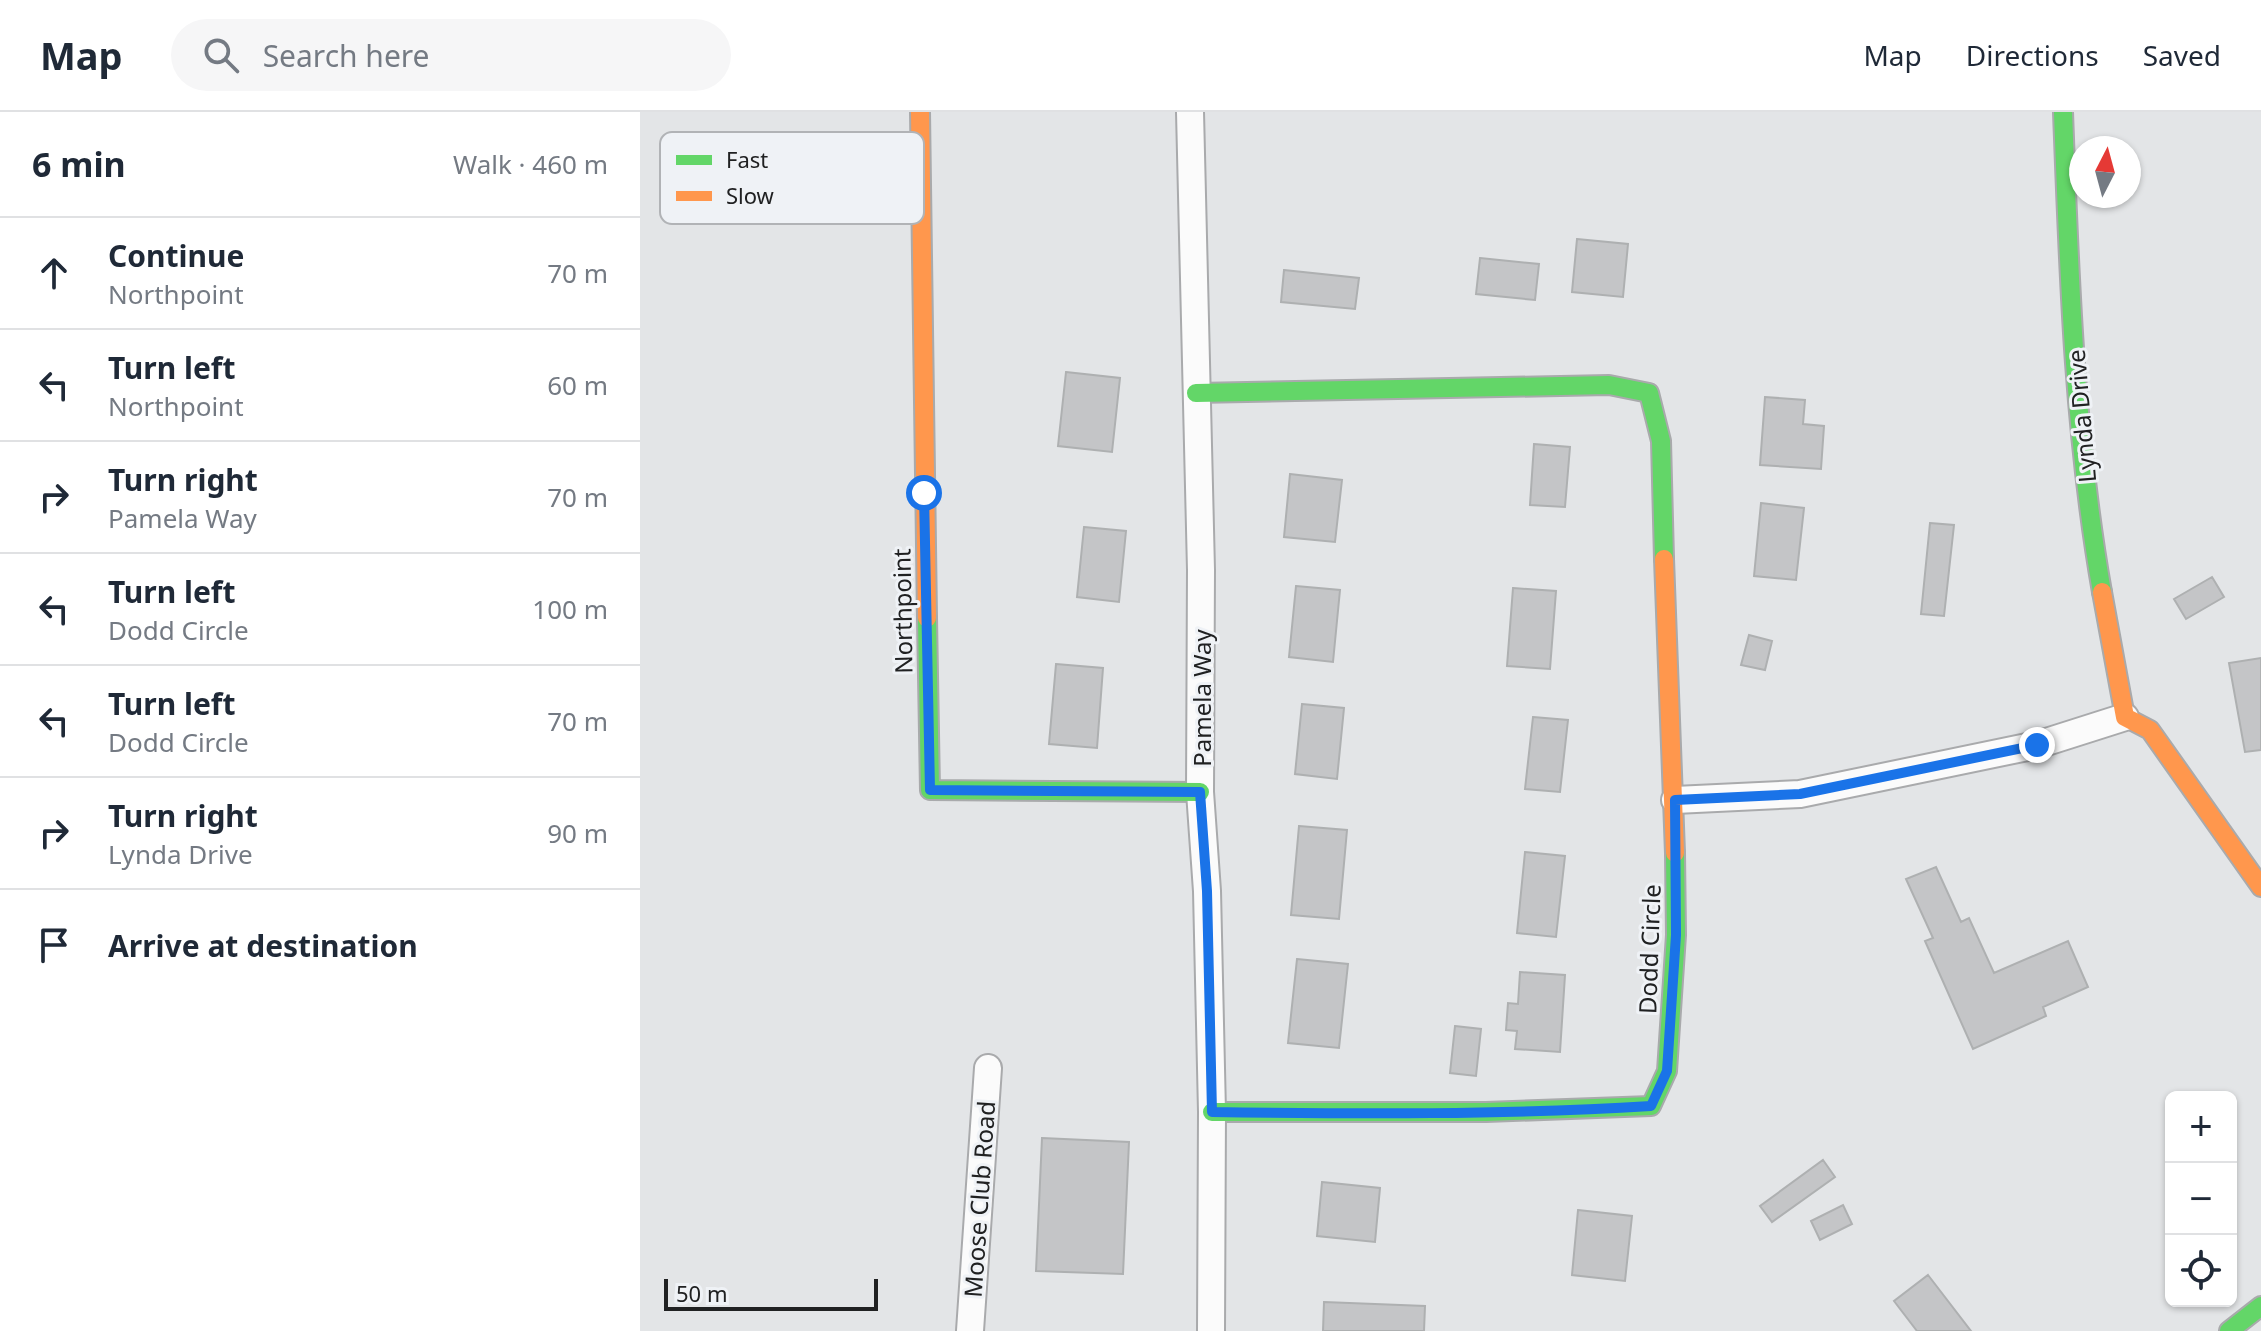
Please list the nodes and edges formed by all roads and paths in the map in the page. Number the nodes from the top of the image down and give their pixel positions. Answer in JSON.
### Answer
{"nodes":[{"id":1,"x":920,"y":112,"type":"edge"},
{"id":2,"x":1190,"y":112,"type":"edge"},
{"id":3,"x":2063,"y":112,"type":"edge"},
{"id":4,"x":920,"y":132,"type":"edge"},
{"id":5,"x":922,"y":224,"type":"edge"},
{"id":6,"x":1196,"y":393,"type":"junction"},
{"id":7,"x":2125,"y":717,"type":"junction"},
{"id":8,"x":1200,"y":792,"type":"junction"},
{"id":9,"x":1675,"y":800,"type":"junction"},
{"id":10,"x":2261,"y":887,"type":"edge"},
{"id":11,"x":988,"y":1068,"type":"dead end"},
{"id":12,"x":1212,"y":1112,"type":"junction"},
{"id":13,"x":2261,"y":1306,"type":"edge"},
{"id":14,"x":970,"y":1331,"type":"edge"},
{"id":15,"x":1211,"y":1331,"type":"edge"},
{"id":16,"x":2229,"y":1331,"type":"edge"}],
"edges":[{"from":1,"to":4,"type":"main road","name":"Northpoint"},
{"from":2,"to":6,"type":"street","name":"Pamela Way"},
{"from":3,"to":7,"type":"main road","name":"Lynda Drive"},
{"from":5,"to":8,"type":"main road","name":"Northpoint"},
{"from":6,"to":8,"type":"street","name":"Pamela Way"},
{"from":6,"to":9,"type":"main road","name":"Dodd Circle"},
{"from":7,"to":9,"type":"street"},
{"from":7,"to":10,"type":"main road"},
{"from":8,"to":12,"type":"street","name":"Pamela Way"},
{"from":9,"to":12,"type":"main road","name":"Dodd Circle"},
{"from":11,"to":14,"type":"street","name":"Moose Club Road"},
{"from":12,"to":15,"type":"street","name":"Pamela Way"},
{"from":13,"to":16,"type":"main road"}]}
